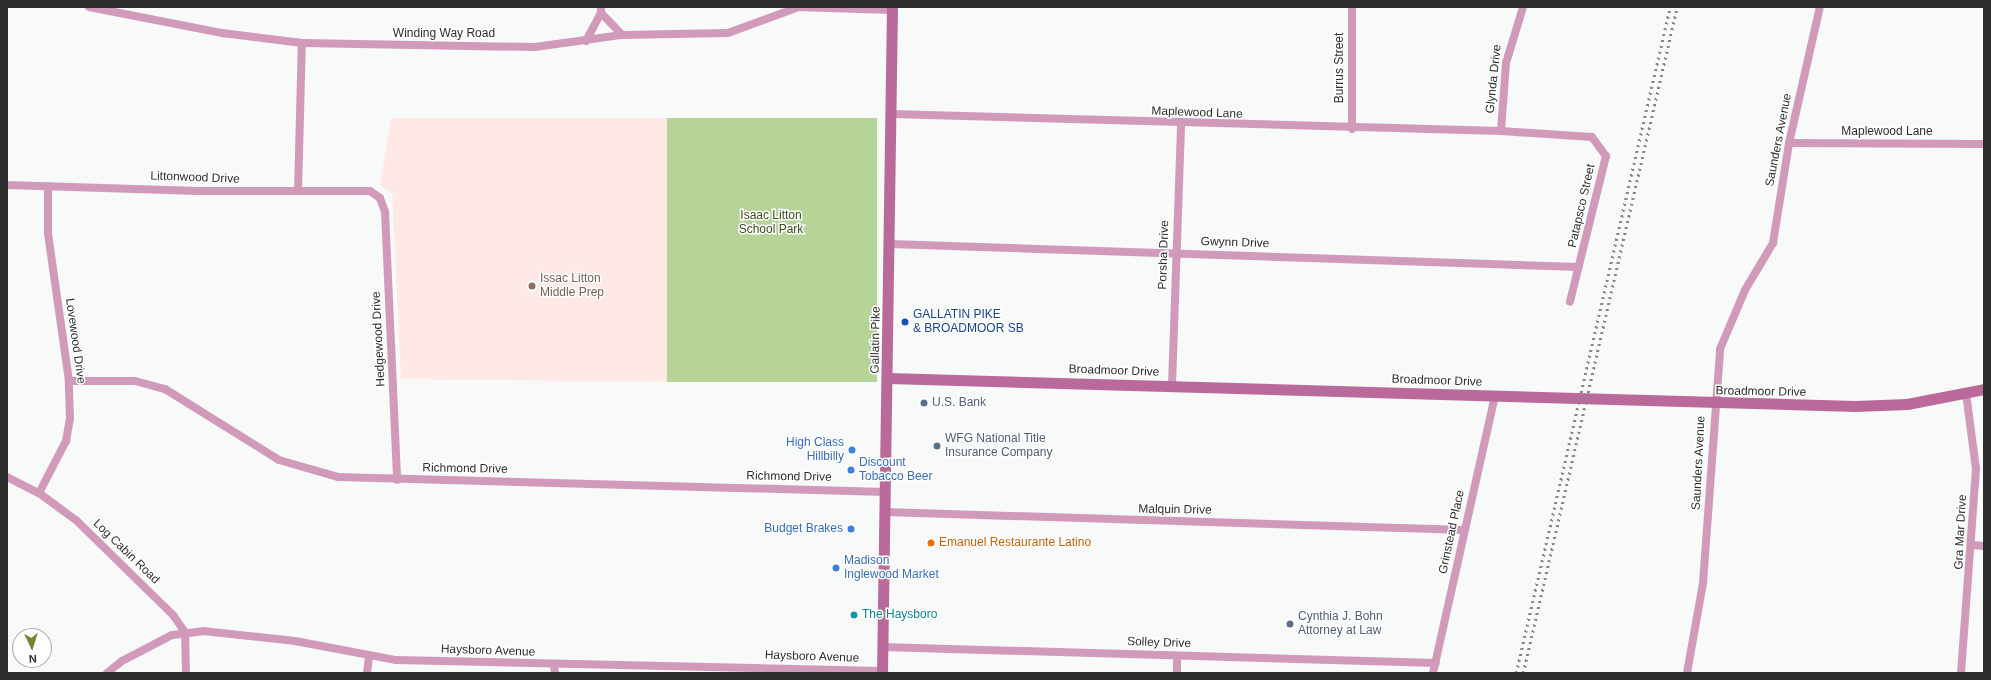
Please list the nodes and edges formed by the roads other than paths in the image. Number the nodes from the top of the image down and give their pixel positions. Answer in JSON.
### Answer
{"nodes":[{"id":1,"x":89,"y":7,"type":"edge"},
{"id":2,"x":1352,"y":7,"type":"edge"},
{"id":3,"x":1523,"y":7,"type":"edge"},
{"id":4,"x":1820,"y":7,"type":"edge"},
{"id":5,"x":795,"y":8,"type":"edge"},
{"id":6,"x":892,"y":9,"type":"edge"},
{"id":7,"x":601,"y":10,"type":"edge"},
{"id":8,"x":622,"y":35,"type":"junction"},
{"id":9,"x":586,"y":41,"type":"junction"},
{"id":10,"x":302,"y":43,"type":"junction"},
{"id":11,"x":892,"y":114,"type":"junction"},
{"id":12,"x":1181,"y":124,"type":"junction"},
{"id":13,"x":1352,"y":129,"type":"junction"},
{"id":14,"x":1501,"y":131,"type":"junction"},
{"id":15,"x":1789,"y":143,"type":"junction"},
{"id":16,"x":1984,"y":144,"type":"edge"},
{"id":17,"x":7,"y":185,"type":"edge"},
{"id":18,"x":48,"y":186,"type":"junction"},
{"id":19,"x":298,"y":191,"type":"junction"},
{"id":20,"x":380,"y":198,"type":"joint"},
{"id":21,"x":890,"y":244,"type":"junction"},
{"id":22,"x":1176,"y":253,"type":"junction"},
{"id":23,"x":1579,"y":267,"type":"junction"},
{"id":24,"x":1570,"y":302,"type":"dead end"},
{"id":25,"x":888,"y":378,"type":"junction"},
{"id":26,"x":69,"y":381,"type":"junction"},
{"id":27,"x":1172,"y":385,"type":"junction"},
{"id":28,"x":1984,"y":389,"type":"edge"},
{"id":29,"x":1966,"y":394,"type":"junction"},
{"id":30,"x":1495,"y":396,"type":"junction"},
{"id":31,"x":1714,"y":404,"type":"junction"},
{"id":32,"x":7,"y":477,"type":"edge"},
{"id":33,"x":398,"y":480,"type":"junction"},
{"id":34,"x":885,"y":492,"type":"junction"},
{"id":35,"x":39,"y":493,"type":"junction"},
{"id":36,"x":885,"y":512,"type":"junction"},
{"id":37,"x":1465,"y":530,"type":"junction"},
{"id":38,"x":1973,"y":546,"type":"junction"},
{"id":39,"x":1984,"y":546,"type":"edge"},
{"id":40,"x":185,"y":632,"type":"junction"},
{"id":41,"x":882,"y":647,"type":"junction"},
{"id":42,"x":369,"y":656,"type":"junction"},
{"id":43,"x":1177,"y":656,"type":"junction"},
{"id":44,"x":1436,"y":663,"type":"junction"},
{"id":45,"x":554,"y":669,"type":"edge"},
{"id":46,"x":882,"y":672,"type":"edge"},
{"id":47,"x":107,"y":673,"type":"edge"},
{"id":48,"x":186,"y":673,"type":"edge"},
{"id":49,"x":367,"y":673,"type":"edge"},
{"id":50,"x":1177,"y":673,"type":"edge"},
{"id":51,"x":1434,"y":673,"type":"edge"},
{"id":52,"x":1687,"y":673,"type":"edge"},
{"id":53,"x":1961,"y":673,"type":"edge"}],
"edges":[{"from":1,"to":10,"type":"street","name":"Winding Way Road"},
{"from":2,"to":13,"type":"street","name":"Burrus Street"},
{"from":3,"to":14,"type":"street","name":"Glynda Drive"},
{"from":4,"to":15,"type":"street","name":"Saunders Avenue"},
{"from":5,"to":6,"type":"street"},
{"from":5,"to":8,"type":"street","name":"Winding Way Road"},
{"from":6,"to":11,"type":"main road","name":"Gallatin Pike"},
{"from":7,"to":8,"type":"street"},
{"from":7,"to":9,"type":"street"},
{"from":8,"to":9,"type":"street","name":"Winding Way Road"},
{"from":9,"to":10,"type":"street","name":"Winding Way Road"},
{"from":10,"to":19,"type":"street"},
{"from":11,"to":12,"type":"street","name":"Maplewood Lane"},
{"from":11,"to":21,"type":"main road","name":"Gallatin Pike"},
{"from":12,"to":13,"type":"street","name":"Maplewood Lane"},
{"from":12,"to":22,"type":"street","name":"Porsha Drive"},
{"from":13,"to":14,"type":"street","name":"Maplewood Lane"},
{"from":14,"to":23,"type":"street","name":"Patapsco Street"},
{"from":15,"to":16,"type":"street","name":"Maplewood Lane"},
{"from":15,"to":31,"type":"street","name":"Saunders Avenue"},
{"from":17,"to":18,"type":"street","name":"Littonwood Drive"},
{"from":18,"to":19,"type":"street","name":"Littonwood Drive"},
{"from":18,"to":26,"type":"street","name":"Lovewood Drive"},
{"from":19,"to":20,"type":"street","name":"Littonwood Drive"},
{"from":20,"to":33,"type":"street","name":"Hedgewood Drive"},
{"from":21,"to":22,"type":"street","name":"Gwynn Drive"},
{"from":21,"to":25,"type":"main road","name":"Gallatin Pike"},
{"from":22,"to":23,"type":"street","name":"Gwynn Drive"},
{"from":22,"to":27,"type":"street","name":"Porsha Drive"},
{"from":23,"to":24,"type":"street","name":"Patapsco Street"},
{"from":25,"to":27,"type":"main road","name":"Broadmoor Drive"},
{"from":25,"to":34,"type":"main road","name":"Gallatin Pike"},
{"from":26,"to":33,"type":"street","name":"Richmond Drive"},
{"from":26,"to":35,"type":"street","name":"Lovewood Drive"},
{"from":27,"to":30,"type":"main road","name":"Broadmoor Drive"},
{"from":28,"to":29,"type":"main road","name":"Broadmoor Drive"},
{"from":29,"to":31,"type":"main road","name":"Broadmoor Drive"},
{"from":29,"to":38,"type":"street","name":"Gra Mar Drive"},
{"from":30,"to":31,"type":"main road","name":"Broadmoor Drive"},
{"from":30,"to":37,"type":"street","name":"Grinstead Place"},
{"from":31,"to":52,"type":"street","name":"Saunders Avenue"},
{"from":32,"to":35,"type":"street","name":"Log Cabin Road"},
{"from":33,"to":34,"type":"street","name":"Richmond Drive"},
{"from":34,"to":36,"type":"main road","name":"Gallatin Pike"},
{"from":35,"to":40,"type":"street","name":"Log Cabin Road"},
{"from":36,"to":37,"type":"street","name":"Malquin Drive"},
{"from":36,"to":41,"type":"main road","name":"Gallatin Pike"},
{"from":37,"to":44,"type":"street","name":"Grinstead Place"},
{"from":38,"to":39,"type":"street"},
{"from":38,"to":53,"type":"street","name":"Gra Mar Drive"},
{"from":40,"to":42,"type":"street","name":"Haysboro Avenue"},
{"from":40,"to":47,"type":"street","name":"Haysboro Avenue"},
{"from":40,"to":48,"type":"street"},
{"from":41,"to":43,"type":"street","name":"Solley Drive"},
{"from":41,"to":46,"type":"main road","name":"Gallatin Pike"},
{"from":42,"to":45,"type":"street","name":"Haysboro Avenue"},
{"from":42,"to":49,"type":"street"},
{"from":43,"to":44,"type":"street","name":"Solley Drive"},
{"from":43,"to":50,"type":"street"},
{"from":44,"to":51,"type":"street","name":"Grinstead Place"},
{"from":45,"to":46,"type":"street","name":"Haysboro Avenue"}]}
